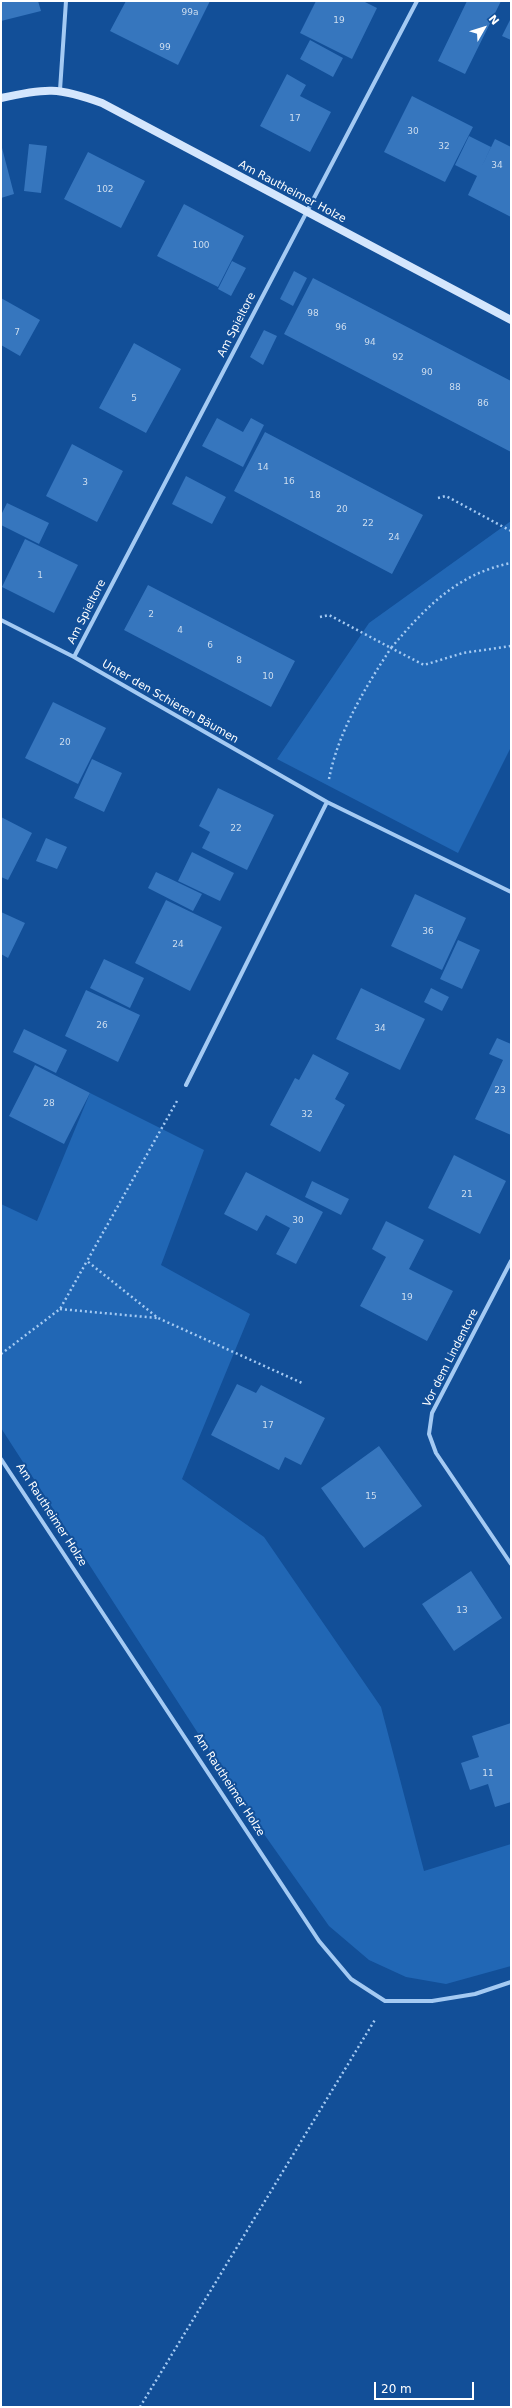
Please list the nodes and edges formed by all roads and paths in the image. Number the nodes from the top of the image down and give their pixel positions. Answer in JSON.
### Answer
{"nodes":[{"id":1,"x":66,"y":1,"type":"edge"},
{"id":2,"x":417,"y":1,"type":"edge"},
{"id":3,"x":60,"y":90,"type":"junction"},
{"id":4,"x":1,"y":98,"type":"edge"},
{"id":5,"x":305,"y":212,"type":"junction"},
{"id":6,"x":511,"y":320,"type":"edge"},
{"id":7,"x":438,"y":498,"type":"dead end"},
{"id":8,"x":511,"y":531,"type":"edge"},
{"id":9,"x":511,"y":563,"type":"edge"},
{"id":10,"x":320,"y":617,"type":"dead end"},
{"id":11,"x":1,"y":620,"type":"edge"},
{"id":12,"x":511,"y":646,"type":"edge"},
{"id":13,"x":391,"y":648,"type":"junction"},
{"id":14,"x":74,"y":658,"type":"junction"},
{"id":15,"x":327,"y":802,"type":"junction"},
{"id":16,"x":511,"y":892,"type":"edge"},
{"id":17,"x":186,"y":1085,"type":"joint"},
{"id":18,"x":87,"y":1261,"type":"junction"},
{"id":19,"x":511,"y":1262,"type":"edge"},
{"id":20,"x":60,"y":1309,"type":"junction"},
{"id":21,"x":158,"y":1318,"type":"junction"},
{"id":22,"x":1,"y":1354,"type":"edge"},
{"id":23,"x":302,"y":1383,"type":"dead end"},
{"id":24,"x":1,"y":1459,"type":"edge"},
{"id":25,"x":511,"y":1564,"type":"edge"},
{"id":26,"x":511,"y":1982,"type":"edge"},
{"id":27,"x":385,"y":2002,"type":"junction"},
{"id":28,"x":140,"y":2407,"type":"edge"}],
"edges":[{"from":1,"to":3,"type":"street"},
{"from":2,"to":5,"type":"street","name":"Am Spieltore"},
{"from":3,"to":4,"type":"street","name":"Am Rautheimer Holze"},
{"from":3,"to":5,"type":"street","name":"Am Rautheimer Holze"},
{"from":5,"to":6,"type":"street","name":"Am Rautheimer Holze"},
{"from":5,"to":14,"type":"street","name":"Am Spieltore"},
{"from":7,"to":8,"type":"path"},
{"from":9,"to":13,"type":"path"},
{"from":10,"to":13,"type":"path"},
{"from":11,"to":14,"type":"street","name":"Unter den Schieren Bäumen"},
{"from":12,"to":13,"type":"path"},
{"from":13,"to":15,"type":"path"},
{"from":14,"to":15,"type":"street","name":"Unter den Schieren Bäumen"},
{"from":15,"to":16,"type":"street","name":"Unter den Schieren Bäumen"},
{"from":15,"to":17,"type":"street"},
{"from":17,"to":18,"type":"path"},
{"from":18,"to":20,"type":"path"},
{"from":18,"to":21,"type":"path"},
{"from":19,"to":25,"type":"street","name":"Vor dem Lindentore"},
{"from":20,"to":21,"type":"path"},
{"from":20,"to":22,"type":"path"},
{"from":21,"to":23,"type":"path"},
{"from":24,"to":27,"type":"street","name":"Am Rautheimer Holze"},
{"from":26,"to":27,"type":"street"},
{"from":27,"to":28,"type":"path"}]}
